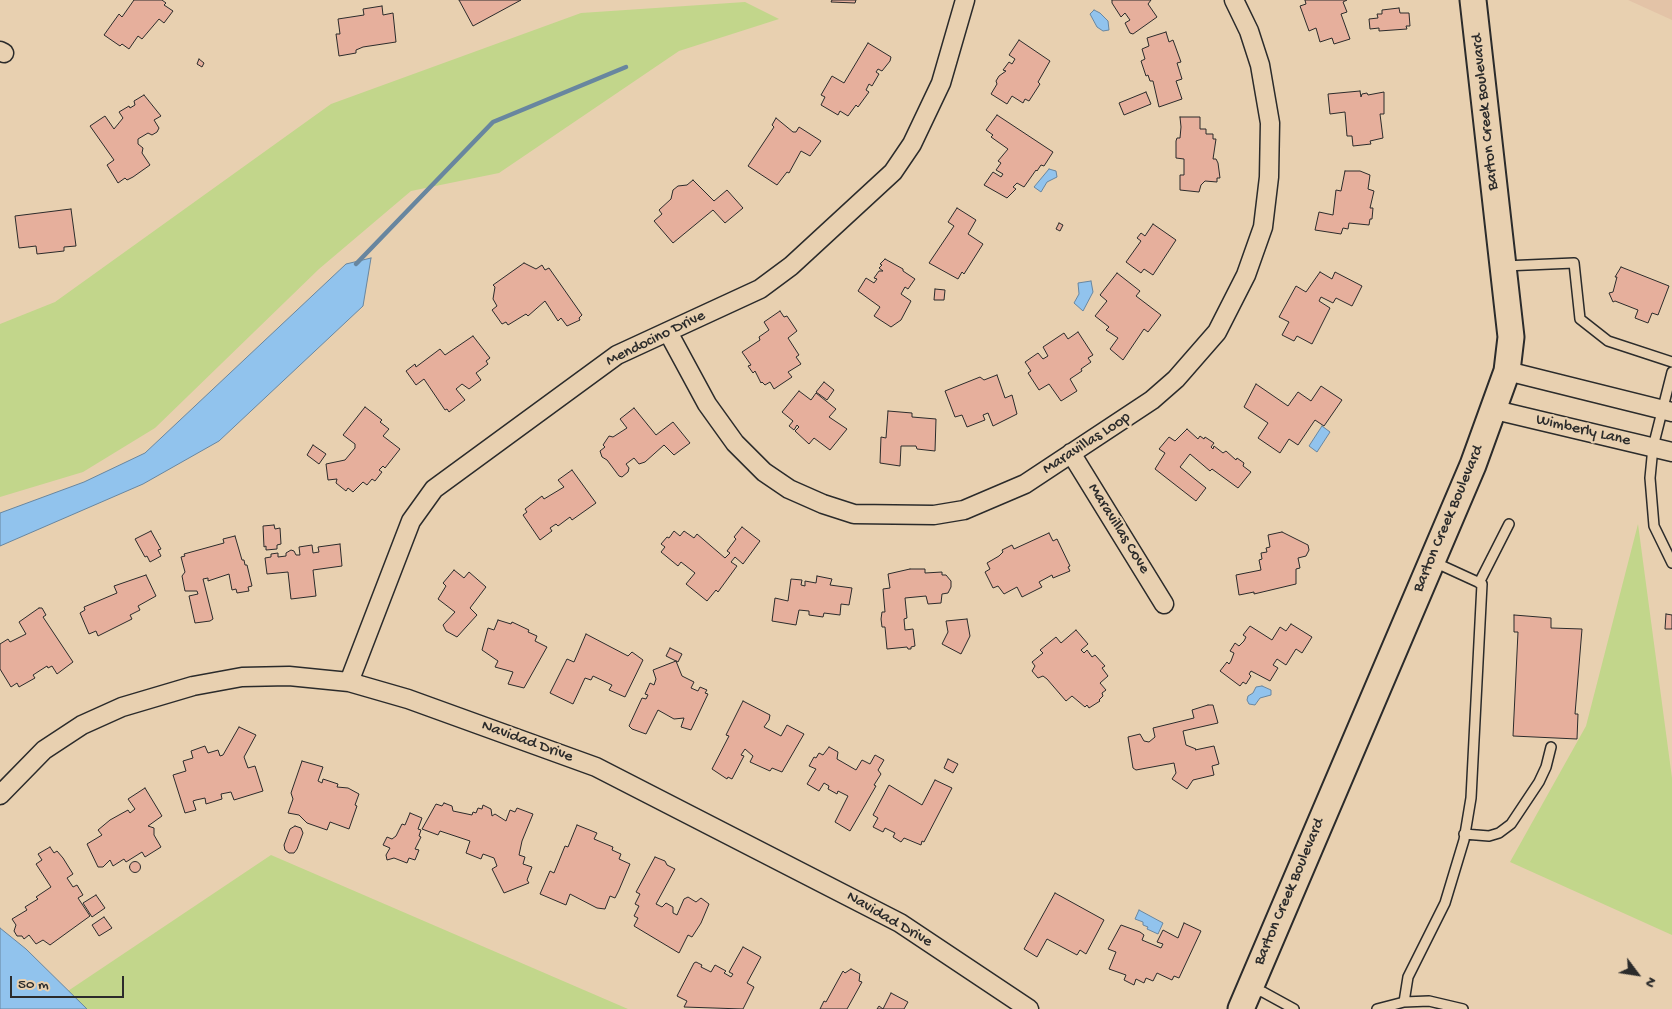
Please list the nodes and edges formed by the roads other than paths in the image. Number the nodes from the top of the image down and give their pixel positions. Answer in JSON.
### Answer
{"nodes":[{"id":1,"x":965,"y":0,"type":"edge"},
{"id":2,"x":1234,"y":0,"type":"edge"},
{"id":3,"x":1474,"y":0,"type":"edge"},
{"id":4,"x":1503,"y":266,"type":"junction"},
{"id":5,"x":668,"y":332,"type":"junction"},
{"id":6,"x":1672,"y":362,"type":"edge"},
{"id":7,"x":1507,"y":371,"type":"junction"},
{"id":8,"x":1672,"y":372,"type":"edge"},
{"id":9,"x":1495,"y":410,"type":"junction"},
{"id":10,"x":1667,"y":411,"type":"edge"},
{"id":11,"x":1653,"y":448,"type":"junction"},
{"id":12,"x":1672,"y":452,"type":"edge"},
{"id":13,"x":1071,"y":453,"type":"junction"},
{"id":14,"x":1509,"y":524,"type":"dead end"},
{"id":15,"x":1432,"y":561,"type":"junction"},
{"id":16,"x":1672,"y":563,"type":"edge"},
{"id":17,"x":1479,"y":583,"type":"junction"},
{"id":18,"x":1164,"y":604,"type":"dead end"},
{"id":19,"x":349,"y":682,"type":"junction"},
{"id":20,"x":1551,"y":747,"type":"dead end"},
{"id":21,"x":0,"y":795,"type":"edge"},
{"id":22,"x":1464,"y":834,"type":"junction"},
{"id":23,"x":1245,"y":999,"type":"edge"},
{"id":24,"x":1404,"y":1002,"type":"junction"},
{"id":25,"x":1029,"y":1009,"type":"edge"},
{"id":26,"x":1294,"y":1009,"type":"edge"},
{"id":27,"x":1377,"y":1009,"type":"edge"},
{"id":28,"x":1463,"y":1009,"type":"edge"}],
"edges":[{"from":1,"to":5,"type":"street","name":"Mendocino Drive"},
{"from":2,"to":13,"type":"street","name":"Maravillas Loop"},
{"from":3,"to":4,"type":"street","name":"Barton Creek Boulevard"},
{"from":4,"to":6,"type":"lane"},
{"from":4,"to":7,"type":"street","name":"Barton Creek Boulevard"},
{"from":5,"to":13,"type":"street","name":"Maravillas Loop"},
{"from":5,"to":19,"type":"street","name":"Mendocino Drive"},
{"from":7,"to":9,"type":"street","name":"Barton Creek Boulevard"},
{"from":7,"to":10,"type":"street"},
{"from":8,"to":10,"type":"lane"},
{"from":9,"to":11,"type":"street","name":"Wimberly Lane"},
{"from":9,"to":15,"type":"street","name":"Barton Creek Boulevard"},
{"from":10,"to":11,"type":"lane"},
{"from":11,"to":12,"type":"street","name":"Wimberly Lane"},
{"from":11,"to":16,"type":"lane"},
{"from":13,"to":18,"type":"street","name":"Maravillas Cove"},
{"from":14,"to":17,"type":"lane"},
{"from":15,"to":17,"type":"lane"},
{"from":15,"to":23,"type":"street","name":"Barton Creek Boulevard"},
{"from":17,"to":22,"type":"lane"},
{"from":19,"to":21,"type":"street","name":"Navidad Drive"},
{"from":19,"to":25,"type":"street","name":"Navidad Drive"},
{"from":20,"to":22,"type":"lane"},
{"from":22,"to":24,"type":"lane"},
{"from":23,"to":26,"type":"lane"},
{"from":24,"to":27,"type":"lane"},
{"from":24,"to":28,"type":"lane"}]}
